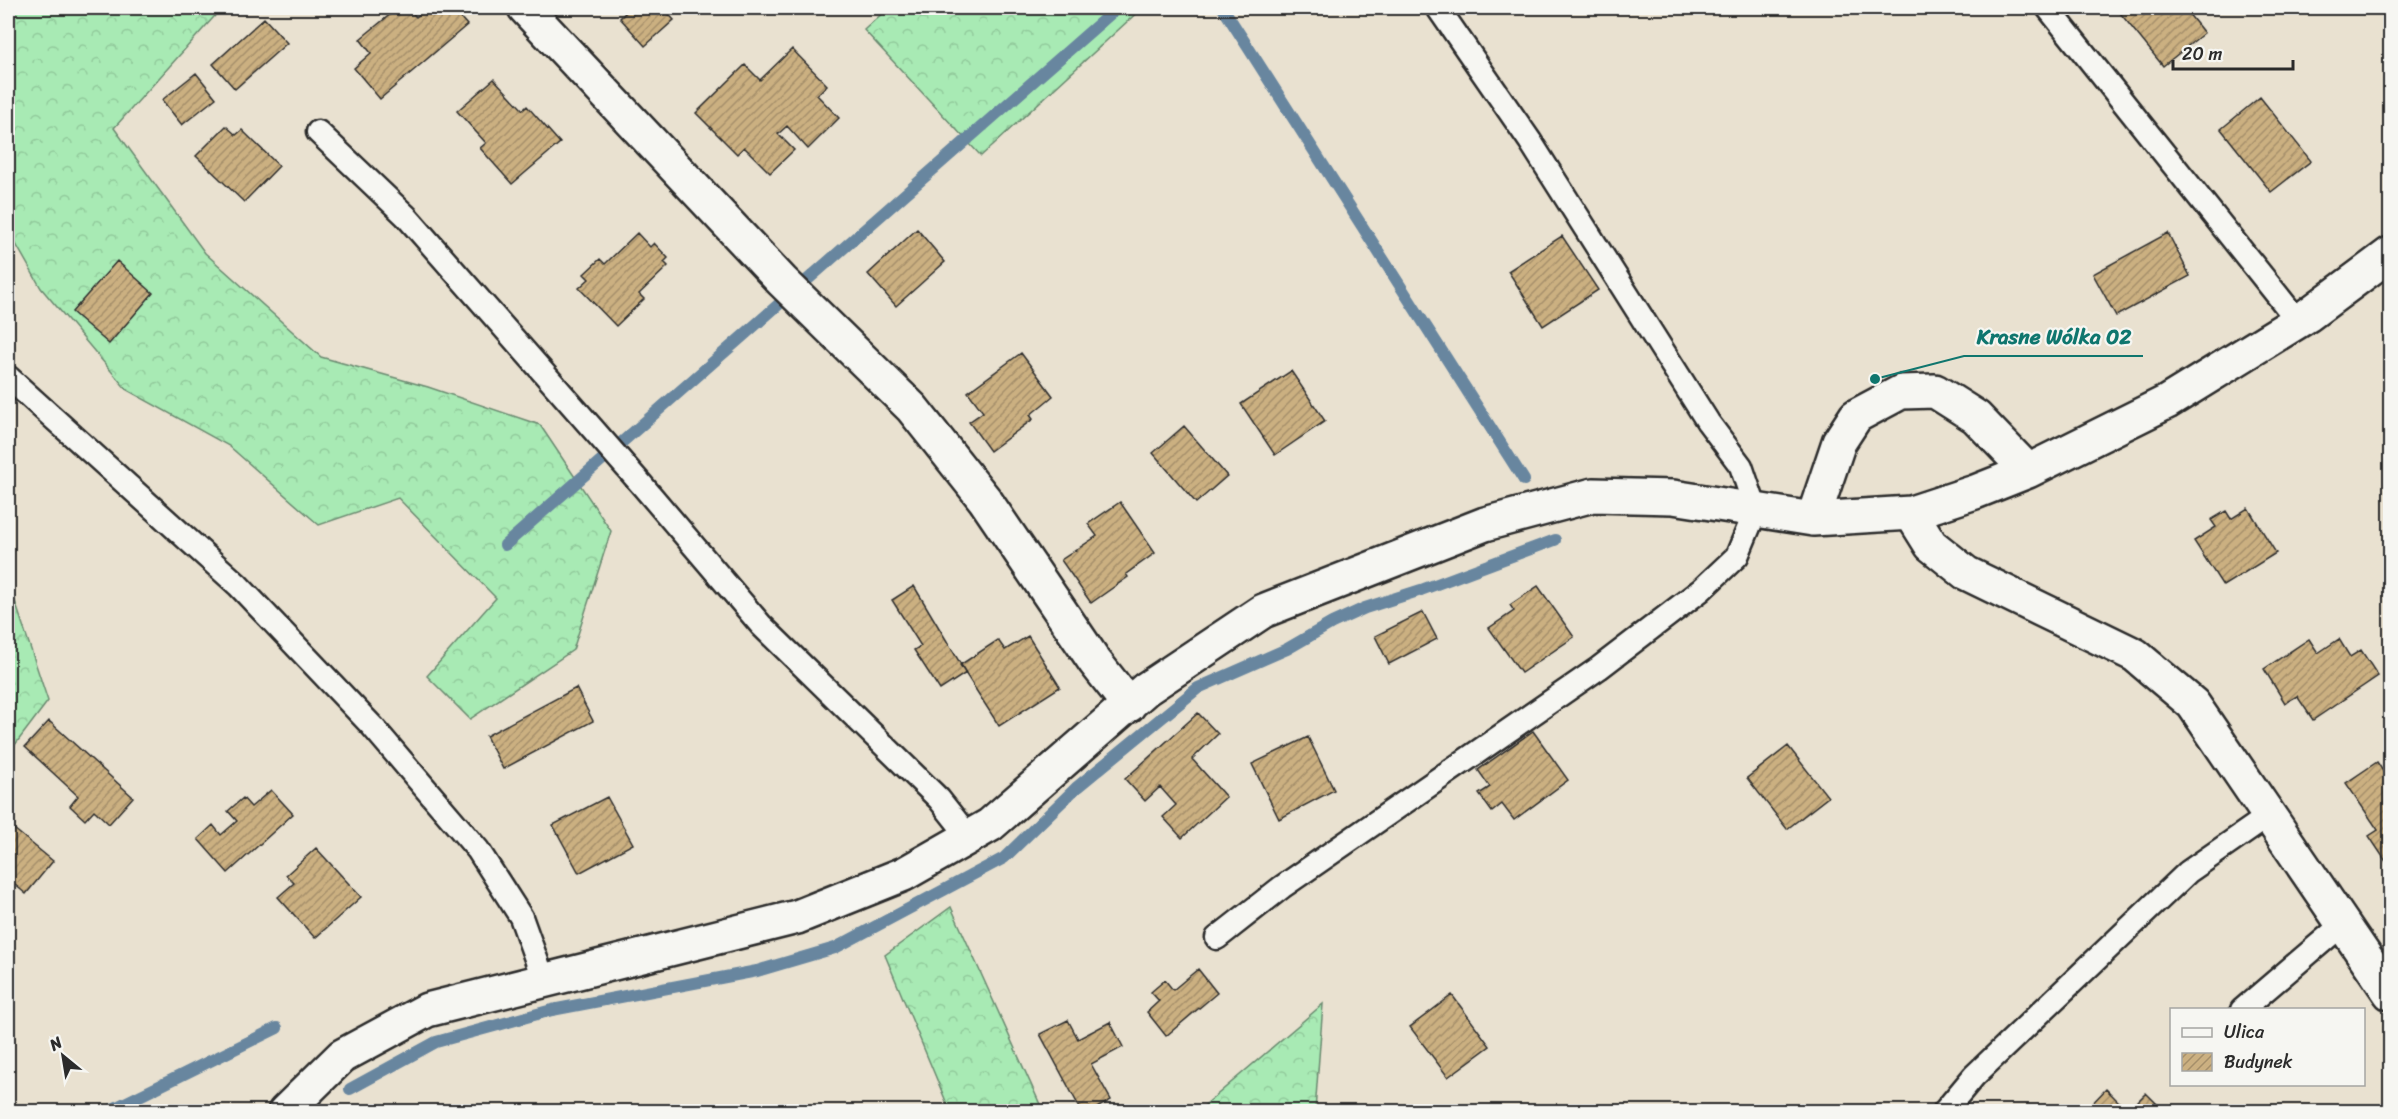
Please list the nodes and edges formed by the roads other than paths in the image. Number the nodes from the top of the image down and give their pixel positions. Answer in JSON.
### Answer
{"nodes":[{"id":1,"x":525,"y":8,"type":"edge"},
{"id":2,"x":1438,"y":8,"type":"edge"},
{"id":3,"x":2048,"y":8,"type":"edge"},
{"id":4,"x":318,"y":132,"type":"dead end"},
{"id":5,"x":2391,"y":254,"type":"edge"},
{"id":6,"x":2298,"y":321,"type":"junction"},
{"id":7,"x":8,"y":377,"type":"edge"},
{"id":8,"x":2028,"y":471,"type":"junction"},
{"id":9,"x":1756,"y":510,"type":"junction"},
{"id":10,"x":1911,"y":513,"type":"junction"},
{"id":11,"x":1813,"y":519,"type":"junction"},
{"id":12,"x":1129,"y":705,"type":"junction"},
{"id":13,"x":2270,"y":815,"type":"junction"},
{"id":14,"x":969,"y":837,"type":"junction"},
{"id":15,"x":2344,"y":923,"type":"junction"},
{"id":16,"x":1217,"y":938,"type":"dead end"},
{"id":17,"x":544,"y":981,"type":"junction"},
{"id":18,"x":2391,"y":993,"type":"edge"},
{"id":19,"x":2244,"y":1008,"type":"edge"},
{"id":20,"x":285,"y":1112,"type":"edge"},
{"id":21,"x":1944,"y":1112,"type":"edge"}],
"edges":[{"from":1,"to":12,"type":"street"},
{"from":2,"to":9,"type":"lane"},
{"from":3,"to":6,"type":"lane"},
{"from":4,"to":14,"type":"lane"},
{"from":5,"to":6,"type":"street"},
{"from":6,"to":8,"type":"street"},
{"from":7,"to":17,"type":"lane"},
{"from":8,"to":10,"type":"street"},
{"from":8,"to":11,"type":"street"},
{"from":9,"to":11,"type":"street"},
{"from":9,"to":12,"type":"street"},
{"from":9,"to":16,"type":"lane"},
{"from":10,"to":11,"type":"street"},
{"from":10,"to":13,"type":"street"},
{"from":12,"to":14,"type":"street"},
{"from":13,"to":15,"type":"street"},
{"from":13,"to":21,"type":"lane"},
{"from":14,"to":17,"type":"street"},
{"from":15,"to":18,"type":"street"},
{"from":15,"to":19,"type":"lane"},
{"from":17,"to":20,"type":"street"}]}
